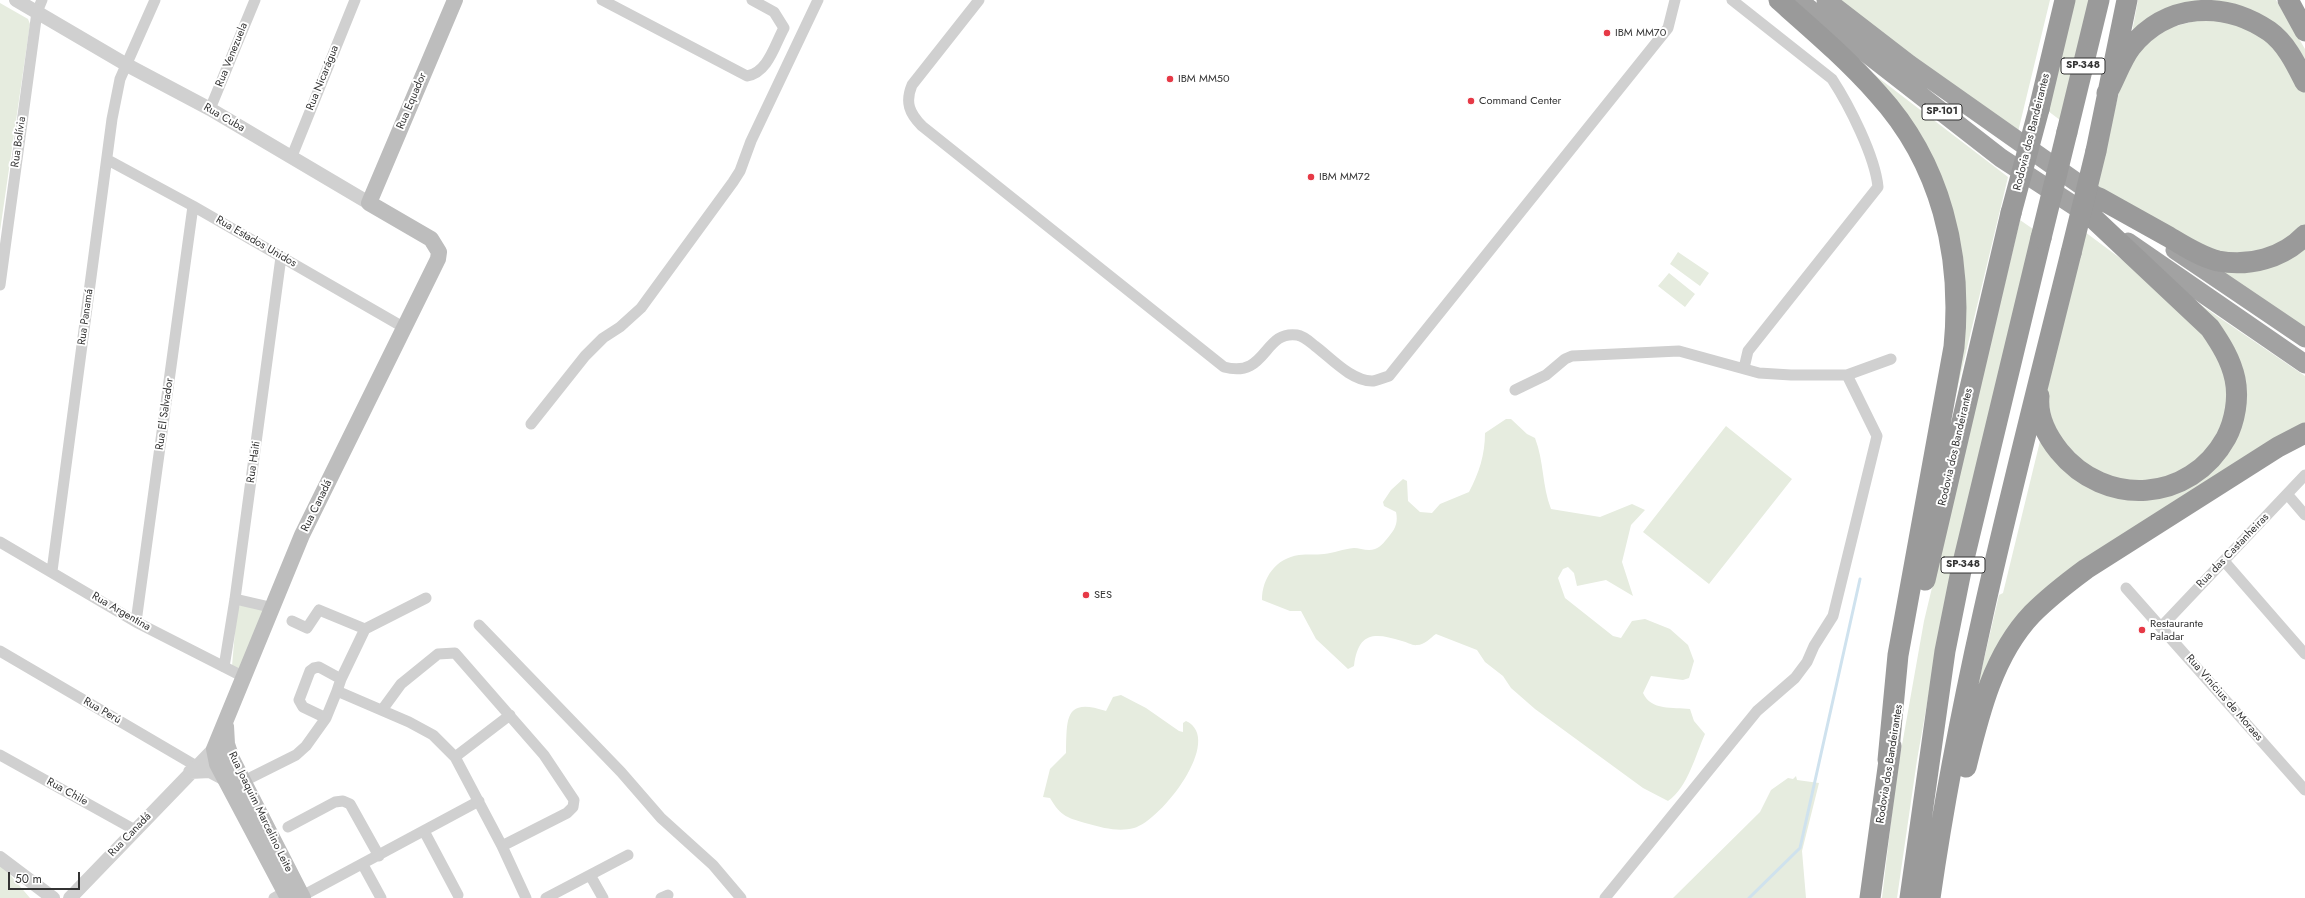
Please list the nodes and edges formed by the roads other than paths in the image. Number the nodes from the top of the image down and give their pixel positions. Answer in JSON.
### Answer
{"nodes":[{"id":1,"x":16,"y":0,"type":"edge"},
{"id":2,"x":155,"y":0,"type":"edge"},
{"id":3,"x":255,"y":0,"type":"edge"},
{"id":4,"x":355,"y":0,"type":"edge"},
{"id":5,"x":455,"y":0,"type":"edge"},
{"id":6,"x":602,"y":0,"type":"edge"},
{"id":7,"x":752,"y":0,"type":"edge"},
{"id":8,"x":818,"y":0,"type":"edge"},
{"id":9,"x":979,"y":0,"type":"edge"},
{"id":10,"x":1675,"y":0,"type":"edge"},
{"id":11,"x":1732,"y":0,"type":"edge"},
{"id":12,"x":1779,"y":0,"type":"edge"},
{"id":13,"x":1798,"y":0,"type":"edge"},
{"id":14,"x":1826,"y":0,"type":"edge"},
{"id":15,"x":2065,"y":0,"type":"edge"},
{"id":16,"x":2099,"y":0,"type":"edge"},
{"id":17,"x":2127,"y":0,"type":"edge"},
{"id":18,"x":2288,"y":0,"type":"edge"},
{"id":19,"x":39,"y":6,"type":"edge"},
{"id":20,"x":2305,"y":31,"type":"edge"},
{"id":21,"x":128,"y":65,"type":"junction"},
{"id":22,"x":2305,"y":82,"type":"edge"},
{"id":23,"x":2108,"y":93,"type":"junction"},
{"id":24,"x":210,"y":109,"type":"junction"},
{"id":25,"x":292,"y":156,"type":"junction"},
{"id":26,"x":108,"y":160,"type":"junction"},
{"id":27,"x":369,"y":203,"type":"junction"},
{"id":28,"x":193,"y":206,"type":"junction"},
{"id":29,"x":2096,"y":208,"type":"junction"},
{"id":30,"x":2305,"y":235,"type":"edge"},
{"id":31,"x":431,"y":239,"type":"joint"},
{"id":32,"x":281,"y":257,"type":"junction"},
{"id":33,"x":0,"y":285,"type":"edge"},
{"id":34,"x":403,"y":327,"type":"junction"},
{"id":35,"x":2305,"y":338,"type":"edge"},
{"id":36,"x":2045,"y":357,"type":"junction"},
{"id":37,"x":1891,"y":359,"type":"dead end"},
{"id":38,"x":2305,"y":364,"type":"edge"},
{"id":39,"x":1744,"y":368,"type":"junction"},
{"id":40,"x":1847,"y":375,"type":"junction"},
{"id":41,"x":1515,"y":390,"type":"dead end"},
{"id":42,"x":531,"y":424,"type":"dead end"},
{"id":43,"x":2305,"y":433,"type":"edge"},
{"id":44,"x":2305,"y":475,"type":"edge"},
{"id":45,"x":2287,"y":494,"type":"junction"},
{"id":46,"x":2305,"y":515,"type":"edge"},
{"id":47,"x":0,"y":542,"type":"edge"},
{"id":48,"x":2224,"y":561,"type":"junction"},
{"id":49,"x":52,"y":571,"type":"junction"},
{"id":50,"x":2126,"y":588,"type":"dead end"},
{"id":51,"x":426,"y":598,"type":"dead end"},
{"id":52,"x":235,"y":599,"type":"junction"},
{"id":53,"x":274,"y":608,"type":"junction"},
{"id":54,"x":292,"y":621,"type":"dead end"},
{"id":55,"x":136,"y":622,"type":"junction"},
{"id":56,"x":479,"y":625,"type":"dead end"},
{"id":57,"x":2160,"y":627,"type":"junction"},
{"id":58,"x":365,"y":629,"type":"junction"},
{"id":59,"x":0,"y":651,"type":"edge"},
{"id":60,"x":2305,"y":654,"type":"edge"},
{"id":61,"x":224,"y":667,"type":"junction"},
{"id":62,"x":244,"y":677,"type":"junction"},
{"id":63,"x":341,"y":679,"type":"junction"},
{"id":64,"x":337,"y":691,"type":"junction"},
{"id":65,"x":382,"y":710,"type":"junction"},
{"id":66,"x":510,"y":715,"type":"junction"},
{"id":67,"x":326,"y":718,"type":"junction"},
{"id":68,"x":226,"y":723,"type":"junction"},
{"id":69,"x":214,"y":749,"type":"junction"},
{"id":70,"x":0,"y":755,"type":"edge"},
{"id":71,"x":455,"y":757,"type":"junction"},
{"id":72,"x":1888,"y":760,"type":"junction"},
{"id":73,"x":197,"y":769,"type":"junction"},
{"id":74,"x":225,"y":778,"type":"junction"},
{"id":75,"x":244,"y":781,"type":"junction"},
{"id":76,"x":2305,"y":790,"type":"edge"},
{"id":77,"x":479,"y":801,"type":"junction"},
{"id":78,"x":288,"y":827,"type":"dead end"},
{"id":79,"x":135,"y":830,"type":"junction"},
{"id":80,"x":424,"y":831,"type":"junction"},
{"id":81,"x":502,"y":846,"type":"junction"},
{"id":82,"x":628,"y":855,"type":"dead end"},
{"id":83,"x":379,"y":856,"type":"junction"},
{"id":84,"x":0,"y":858,"type":"edge"},
{"id":85,"x":363,"y":865,"type":"junction"},
{"id":86,"x":590,"y":875,"type":"junction"},
{"id":87,"x":458,"y":895,"type":"dead end"},
{"id":88,"x":290,"y":897,"type":"edge"},
{"id":89,"x":550,"y":897,"type":"edge"},
{"id":90,"x":53,"y":898,"type":"edge"},
{"id":91,"x":70,"y":898,"type":"edge"},
{"id":92,"x":380,"y":898,"type":"edge"},
{"id":93,"x":526,"y":898,"type":"edge"},
{"id":94,"x":603,"y":898,"type":"edge"},
{"id":95,"x":741,"y":898,"type":"edge"},
{"id":96,"x":1605,"y":898,"type":"edge"},
{"id":97,"x":1870,"y":898,"type":"edge"},
{"id":98,"x":1910,"y":898,"type":"edge"},
{"id":99,"x":1930,"y":898,"type":"edge"},
{"id":100,"x":1934,"y":898,"type":"edge"}],
"edges":[{"from":1,"to":19,"type":"street","name":"Rua Cuba"},
{"from":2,"to":21,"type":"street","name":"Rua Panamá"},
{"from":3,"to":24,"type":"street","name":"Rua Venezuela"},
{"from":4,"to":25,"type":"street","name":"Rua Nicarágua"},
{"from":5,"to":27,"type":"main road","name":"Rua Equador"},
{"from":6,"to":7,"type":"street"},
{"from":8,"to":42,"type":"street"},
{"from":9,"to":10,"type":"street"},
{"from":11,"to":39,"type":"street"},
{"from":12,"to":72,"type":"highway"},
{"from":13,"to":29,"type":"highway","number":"SP-101"},
{"from":14,"to":29,"type":"highway","number":"SP-101"},
{"from":15,"to":72,"type":"highway","name":"Rodovia dos Bandeirantes","number":"SP-348","bridge":true},
{"from":16,"to":98,"type":"highway","number":"SP-348","bridge":true},
{"from":17,"to":23,"type":"highway"},
{"from":18,"to":20,"type":"highway"},
{"from":19,"to":21,"type":"street","name":"Rua Cuba"},
{"from":19,"to":33,"type":"street","name":"Rua Bolívia"},
{"from":21,"to":24,"type":"street","name":"Rua Cuba"},
{"from":21,"to":26,"type":"street","name":"Rua Panamá"},
{"from":22,"to":23,"type":"highway"},
{"from":23,"to":36,"type":"highway","bridge":true},
{"from":24,"to":25,"type":"street","name":"Rua Cuba"},
{"from":25,"to":27,"type":"street","name":"Rua Cuba"},
{"from":26,"to":28,"type":"street","name":"Rua Estados Unidos"},
{"from":26,"to":49,"type":"street","name":"Rua Panamá"},
{"from":27,"to":31,"type":"main road","name":"Rua Cuba"},
{"from":28,"to":32,"type":"street","name":"Rua Estados Unidos"},
{"from":28,"to":55,"type":"street","name":"Rua El Salvador"},
{"from":29,"to":30,"type":"highway"},
{"from":29,"to":35,"type":"highway","number":"SP-101"},
{"from":29,"to":36,"type":"highway"},
{"from":29,"to":38,"type":"highway","number":"SP-101"},
{"from":31,"to":34,"type":"main road","name":"Rua Canadá"},
{"from":32,"to":34,"type":"street","name":"Rua Estados Unidos"},
{"from":32,"to":52,"type":"street","name":"Rua Haiti"},
{"from":34,"to":53,"type":"main road","name":"Rua Canadá"},
{"from":36,"to":99,"type":"highway"},
{"from":37,"to":40,"type":"street"},
{"from":39,"to":40,"type":"street"},
{"from":39,"to":41,"type":"street"},
{"from":40,"to":96,"type":"street"},
{"from":43,"to":100,"type":"highway"},
{"from":44,"to":45,"type":"street","name":"Rua das Castanheiras"},
{"from":45,"to":46,"type":"street"},
{"from":45,"to":48,"type":"street","name":"Rua das Castanheiras"},
{"from":47,"to":49,"type":"street","name":"Rua Argentina"},
{"from":48,"to":57,"type":"street","name":"Rua das Castanheiras"},
{"from":48,"to":60,"type":"street"},
{"from":49,"to":55,"type":"street","name":"Rua Argentina"},
{"from":50,"to":57,"type":"street","name":"Rua Vinícius de Moraes"},
{"from":51,"to":58,"type":"street"},
{"from":52,"to":53,"type":"street"},
{"from":52,"to":61,"type":"street","name":"Rua Haiti"},
{"from":53,"to":62,"type":"main road","name":"Rua Canadá"},
{"from":54,"to":58,"type":"street"},
{"from":55,"to":61,"type":"street","name":"Rua Argentina"},
{"from":56,"to":95,"type":"street"},
{"from":57,"to":76,"type":"street","name":"Rua Vinícius de Moraes"},
{"from":58,"to":63,"type":"street"},
{"from":59,"to":73,"type":"street","name":"Rua Perú"},
{"from":61,"to":62,"type":"street","name":"Rua Argentina"},
{"from":62,"to":68,"type":"main road","name":"Rua Canadá"},
{"from":63,"to":64,"type":"street"},
{"from":63,"to":67,"type":"street"},
{"from":64,"to":65,"type":"street"},
{"from":64,"to":67,"type":"street"},
{"from":65,"to":66,"type":"street"},
{"from":65,"to":71,"type":"street"},
{"from":66,"to":71,"type":"street"},
{"from":66,"to":81,"type":"street"},
{"from":67,"to":75,"type":"street"},
{"from":68,"to":69,"type":"main road","name":"Rua Canadá"},
{"from":68,"to":75,"type":"main road","name":"Rua Joaquim Marcelino Leite"},
{"from":69,"to":73,"type":"street","name":"Rua Canadá"},
{"from":69,"to":74,"type":"main road","name":"Rua Joaquim Marcelino Leite"},
{"from":70,"to":79,"type":"street","name":"Rua Chile"},
{"from":71,"to":77,"type":"street"},
{"from":72,"to":97,"type":"highway","name":"Rodovia dos Bandeirantes","number":"SP-348"},
{"from":73,"to":74,"type":"street"},
{"from":73,"to":79,"type":"street","name":"Rua Canadá"},
{"from":74,"to":88,"type":"main road","name":"Rua Joaquim Marcelino Leite"},
{"from":75,"to":88,"type":"main road","name":"Rua Joaquim Marcelino Leite"},
{"from":77,"to":80,"type":"street"},
{"from":77,"to":81,"type":"street"},
{"from":78,"to":83,"type":"street"},
{"from":79,"to":91,"type":"street","name":"Rua Canadá"},
{"from":80,"to":83,"type":"street"},
{"from":80,"to":87,"type":"street"},
{"from":81,"to":93,"type":"street"},
{"from":82,"to":86,"type":"street"},
{"from":83,"to":85,"type":"street"},
{"from":84,"to":90,"type":"street"},
{"from":85,"to":88,"type":"street"},
{"from":85,"to":92,"type":"street"},
{"from":86,"to":89,"type":"street"},
{"from":86,"to":94,"type":"street"}]}
